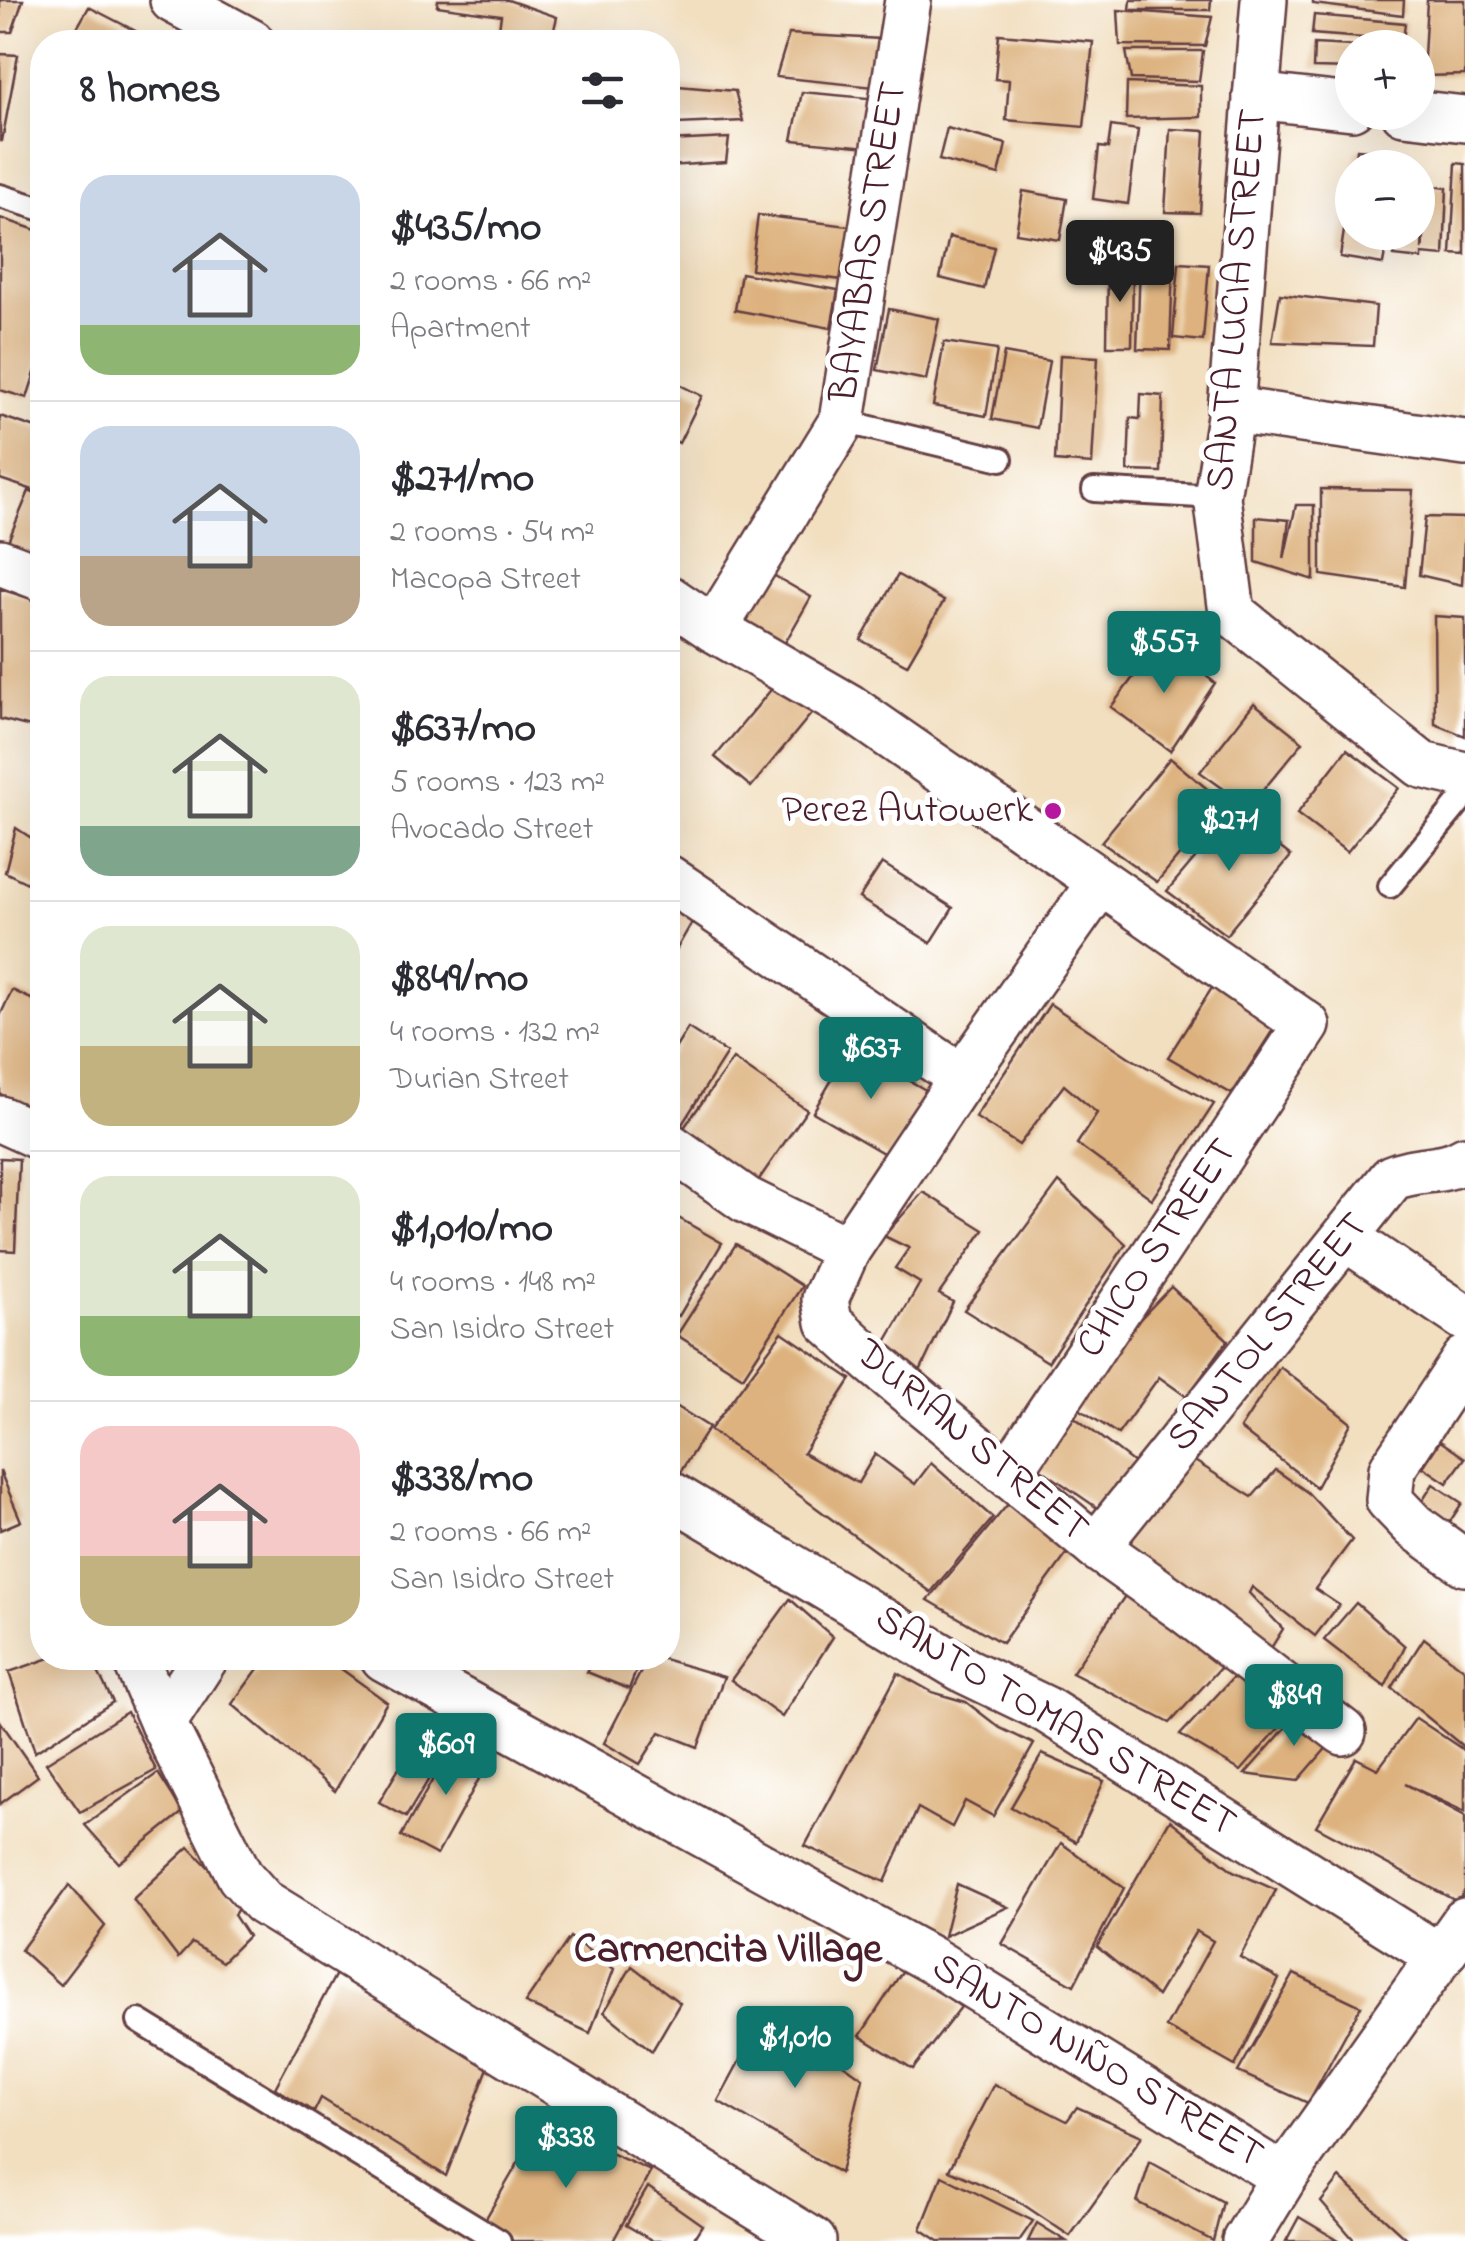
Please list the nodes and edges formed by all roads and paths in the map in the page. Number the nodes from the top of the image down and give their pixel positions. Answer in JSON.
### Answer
{"nodes":[{"id":1,"x":173,"y":0,"type":"edge"},
{"id":2,"x":908,"y":0,"type":"edge"},
{"id":3,"x":1264,"y":0,"type":"edge"},
{"id":4,"x":229,"y":30,"type":"edge"},
{"id":5,"x":1256,"y":96,"type":"junction"},
{"id":6,"x":1335,"y":105,"type":"edge"},
{"id":7,"x":1435,"y":116,"type":"edge"},
{"id":8,"x":1465,"y":120,"type":"edge"},
{"id":9,"x":0,"y":196,"type":"edge"},
{"id":10,"x":30,"y":205,"type":"edge"},
{"id":11,"x":1231,"y":410,"type":"junction"},
{"id":12,"x":842,"y":421,"type":"junction"},
{"id":13,"x":1465,"y":442,"type":"edge"},
{"id":14,"x":1001,"y":459,"type":"dead end"},
{"id":15,"x":1094,"y":490,"type":"dead end"},
{"id":16,"x":1217,"y":497,"type":"junction"},
{"id":17,"x":0,"y":562,"type":"edge"},
{"id":18,"x":30,"y":573,"type":"edge"},
{"id":19,"x":680,"y":606,"type":"edge"},
{"id":20,"x":714,"y":629,"type":"junction"},
{"id":21,"x":1465,"y":774,"type":"edge"},
{"id":22,"x":1465,"y":795,"type":"edge"},
{"id":23,"x":1100,"y":884,"type":"junction"},
{"id":24,"x":680,"y":886,"type":"edge"},
{"id":25,"x":1390,"y":886,"type":"dead end"},
{"id":26,"x":962,"y":1078,"type":"junction"},
{"id":27,"x":0,"y":1119,"type":"edge"},
{"id":28,"x":30,"y":1133,"type":"edge"},
{"id":29,"x":680,"y":1153,"type":"edge"},
{"id":30,"x":1465,"y":1160,"type":"edge"},
{"id":31,"x":1346,"y":1238,"type":"junction"},
{"id":32,"x":846,"y":1250,"type":"junction"},
{"id":33,"x":1465,"y":1318,"type":"edge"},
{"id":34,"x":1465,"y":1359,"type":"edge"},
{"id":35,"x":1009,"y":1473,"type":"junction"},
{"id":36,"x":680,"y":1500,"type":"edge"},
{"id":37,"x":1096,"y":1548,"type":"junction"},
{"id":38,"x":1465,"y":1563,"type":"edge"},
{"id":39,"x":140,"y":1670,"type":"edge"},
{"id":40,"x":198,"y":1670,"type":"edge"},
{"id":41,"x":406,"y":1670,"type":"edge"},
{"id":42,"x":163,"y":1724,"type":"junction"},
{"id":43,"x":1343,"y":1732,"type":"dead end"},
{"id":44,"x":1453,"y":1939,"type":"edge"},
{"id":45,"x":139,"y":2021,"type":"dead end"},
{"id":46,"x":1284,"y":2177,"type":"junction"},
{"id":47,"x":499,"y":2241,"type":"edge"},
{"id":48,"x":814,"y":2241,"type":"edge"},
{"id":49,"x":1246,"y":2241,"type":"edge"}],
"edges":[{"from":1,"to":4,"type":"street"},
{"from":2,"to":12,"type":"street","name":"BAYABAS STREET"},
{"from":3,"to":5,"type":"street","name":"SANTA LUCIA STREET"},
{"from":5,"to":6,"type":"street"},
{"from":5,"to":11,"type":"street","name":"SANTA LUCIA STREET"},
{"from":7,"to":8,"type":"street"},
{"from":9,"to":10,"type":"lane"},
{"from":11,"to":13,"type":"street"},
{"from":11,"to":16,"type":"street","name":"SANTA LUCIA STREET"},
{"from":12,"to":14,"type":"lane"},
{"from":12,"to":20,"type":"street","name":"BAYABAS STREET"},
{"from":15,"to":16,"type":"lane"},
{"from":16,"to":21,"type":"street","name":"SANTA LUCIA STREET"},
{"from":17,"to":18,"type":"street"},
{"from":19,"to":20,"type":"street"},
{"from":20,"to":23,"type":"street"},
{"from":22,"to":25,"type":"lane"},
{"from":23,"to":26,"type":"street","name":"DURIAN STREET"},
{"from":23,"to":35,"type":"street","name":"CHICO STREET"},
{"from":24,"to":26,"type":"street"},
{"from":26,"to":32,"type":"street","name":"DURIAN STREET"},
{"from":27,"to":28,"type":"street"},
{"from":29,"to":32,"type":"street"},
{"from":30,"to":31,"type":"street","name":"SANTOL STREET"},
{"from":31,"to":33,"type":"street"},
{"from":31,"to":37,"type":"street","name":"SANTOL STREET"},
{"from":32,"to":35,"type":"street","name":"DURIAN STREET"},
{"from":34,"to":38,"type":"street"},
{"from":35,"to":37,"type":"street","name":"DURIAN STREET"},
{"from":36,"to":44,"type":"street","name":"SANTO TOMAS STREET"},
{"from":37,"to":43,"type":"street","name":"DURIAN STREET"},
{"from":39,"to":42,"type":"street"},
{"from":40,"to":42,"type":"street"},
{"from":41,"to":46,"type":"street","name":"SANTO NIÑO STREET"},
{"from":42,"to":48,"type":"street"},
{"from":44,"to":46,"type":"street"},
{"from":45,"to":47,"type":"lane"},
{"from":46,"to":49,"type":"street"}]}
